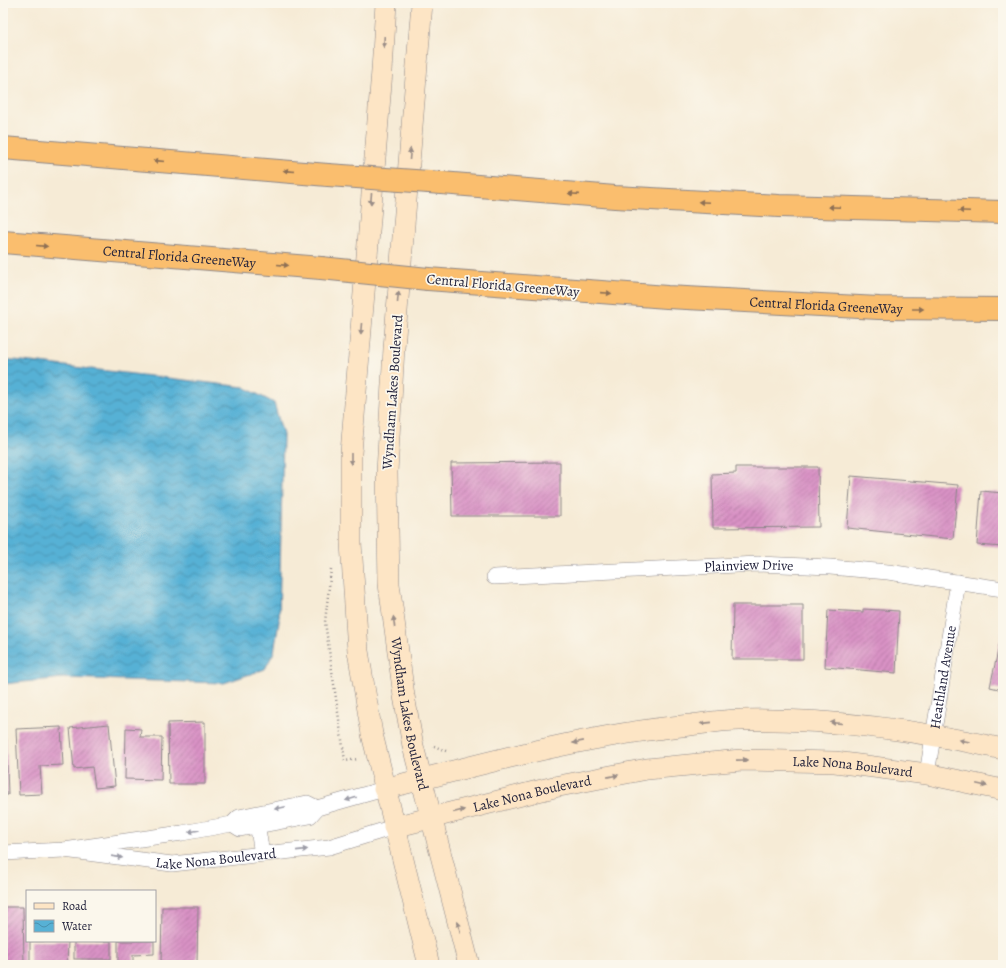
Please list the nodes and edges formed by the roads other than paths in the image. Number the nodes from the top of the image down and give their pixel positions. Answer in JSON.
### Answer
{"nodes":[{"id":1,"x":386,"y":3,"type":"edge"},
{"id":2,"x":422,"y":3,"type":"edge"},
{"id":3,"x":3,"y":148,"type":"edge"},
{"id":4,"x":1003,"y":212,"type":"edge"},
{"id":5,"x":3,"y":242,"type":"edge"},
{"id":6,"x":1003,"y":309,"type":"edge"},
{"id":7,"x":494,"y":577,"type":"dead end"},
{"id":8,"x":958,"y":582,"type":"junction"},
{"id":9,"x":1003,"y":589,"type":"edge"},
{"id":10,"x":934,"y":734,"type":"junction"},
{"id":11,"x":1003,"y":749,"type":"edge"},
{"id":12,"x":927,"y":774,"type":"junction"},
{"id":13,"x":420,"y":780,"type":"junction"},
{"id":14,"x":384,"y":789,"type":"junction"},
{"id":15,"x":1003,"y":790,"type":"edge"},
{"id":16,"x":430,"y":818,"type":"junction"},
{"id":17,"x":257,"y":820,"type":"junction"},
{"id":18,"x":394,"y":827,"type":"junction"},
{"id":19,"x":64,"y":850,"type":"junction"},
{"id":20,"x":3,"y":852,"type":"edge"},
{"id":21,"x":262,"y":854,"type":"junction"},
{"id":22,"x":429,"y":965,"type":"edge"},
{"id":23,"x":469,"y":965,"type":"edge"}],
"edges":[{"from":1,"to":14,"type":"street","one_way":true},
{"from":13,"to":2,"type":"street","name":"Wyndham Lakes Boulevard","one_way":true},
{"from":4,"to":3,"type":"highway","one_way":true,"bridge":true},
{"from":5,"to":6,"type":"highway","name":"Central Florida GreeneWay","one_way":true,"bridge":true},
{"from":7,"to":8,"type":"street","name":"Plainview Drive"},
{"from":8,"to":9,"type":"street","name":"Plainview Drive"},
{"from":8,"to":10,"type":"street","name":"Heathland Avenue"},
{"from":11,"to":10,"type":"street","name":"Lake Nona Boulevard","one_way":true},
{"from":10,"to":12,"type":"street","name":"Heathland Avenue"},
{"from":10,"to":13,"type":"street","name":"Lake Nona Boulevard","one_way":true},
{"from":12,"to":15,"type":"street","name":"Lake Nona Boulevard","one_way":true},
{"from":16,"to":12,"type":"street","name":"Lake Nona Boulevard","one_way":true},
{"from":13,"to":14,"type":"street","name":"Lake Nona Boulevard"},
{"from":13,"to":16,"type":"street","name":"Wyndham Lakes Boulevard"},
{"from":14,"to":17,"type":"street","name":"Lake Nona Boulevard","one_way":true},
{"from":14,"to":18,"type":"street"},
{"from":16,"to":18,"type":"street","name":"Lake Nona Boulevard"},
{"from":23,"to":16,"type":"street","name":"Wyndham Lakes Boulevard","one_way":true},
{"from":17,"to":19,"type":"street","name":"Lake Nona Boulevard","one_way":true},
{"from":17,"to":21,"type":"street"},
{"from":21,"to":18,"type":"street","name":"Lake Nona Boulevard","one_way":true},
{"from":18,"to":22,"type":"street"},
{"from":19,"to":20,"type":"street","name":"Lake Nona Boulevard"},
{"from":19,"to":21,"type":"street","name":"Lake Nona Boulevard","one_way":true}]}
